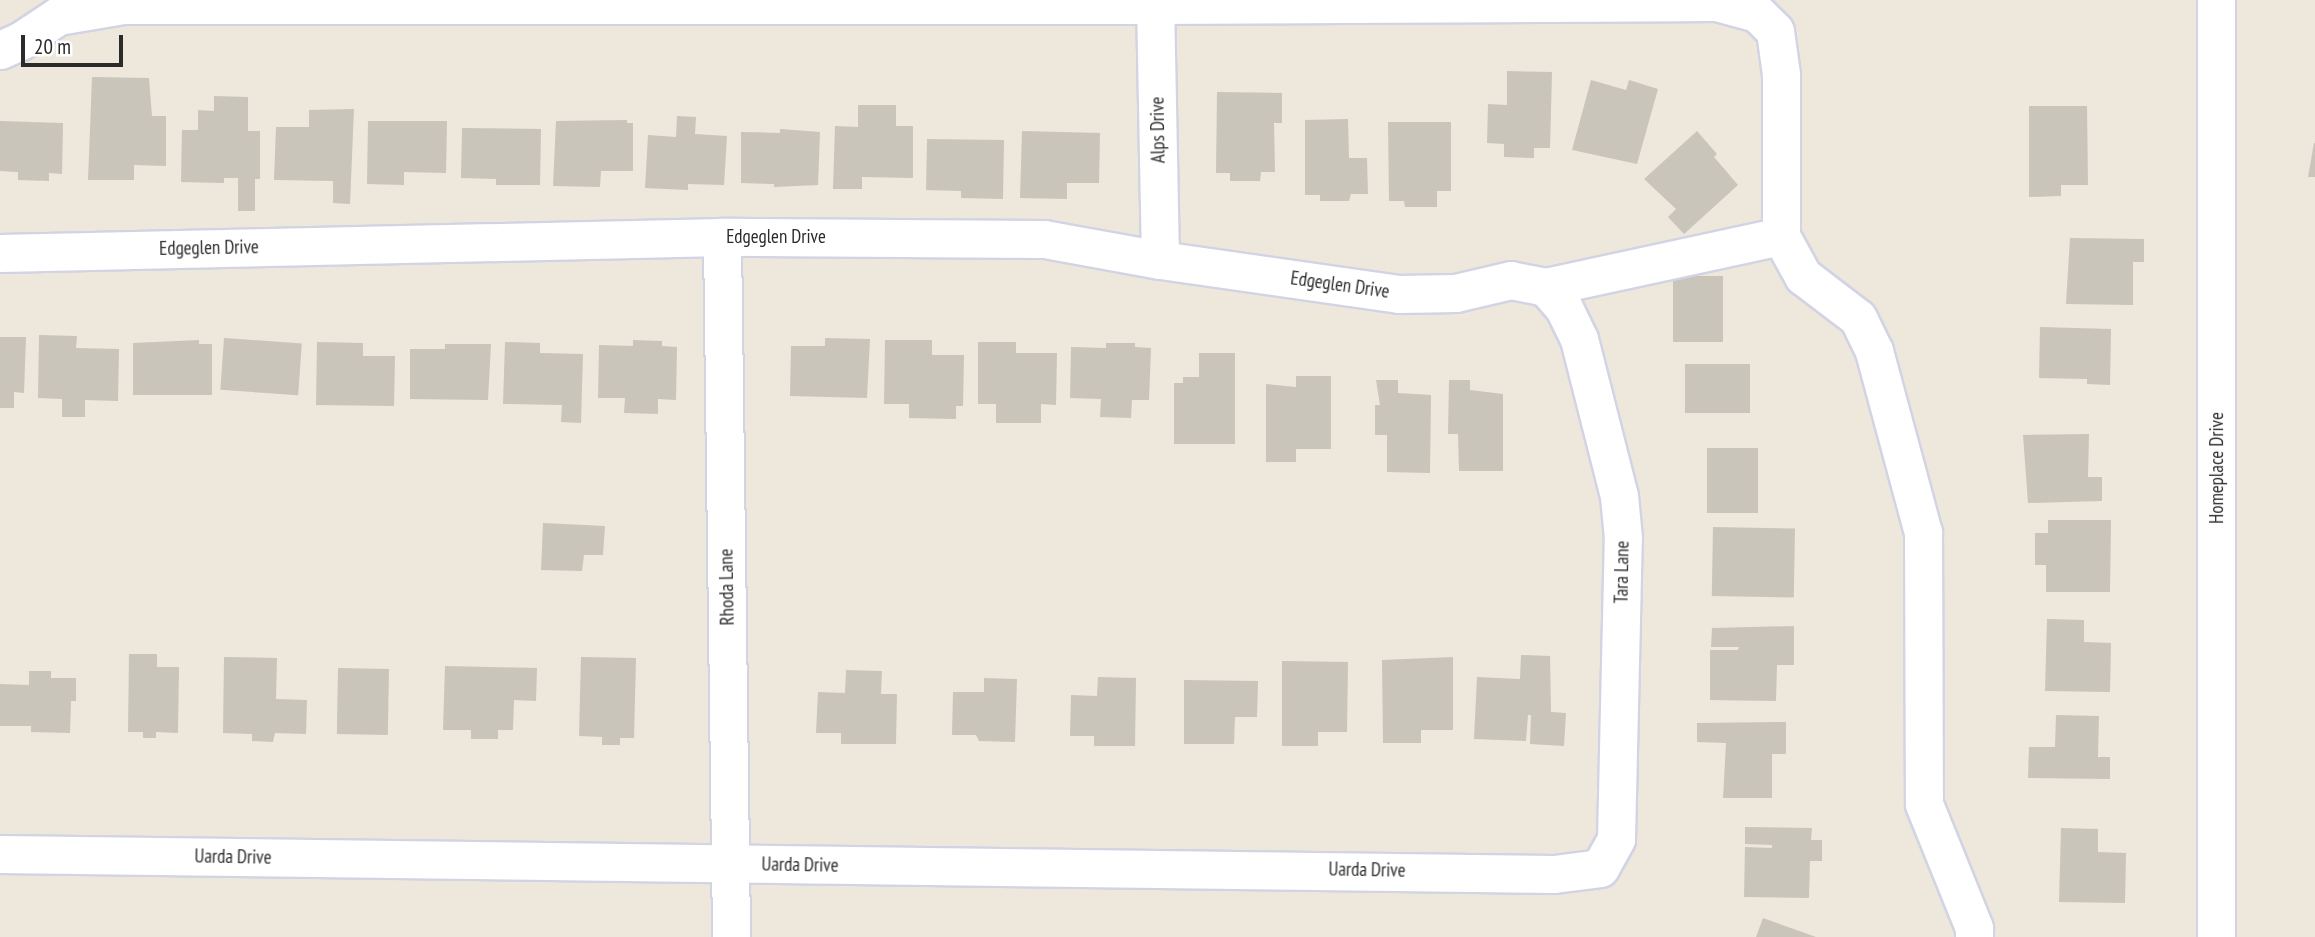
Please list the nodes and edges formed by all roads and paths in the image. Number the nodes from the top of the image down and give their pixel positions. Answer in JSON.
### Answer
{"nodes":[{"id":1,"x":2216,"y":0,"type":"edge"},
{"id":2,"x":1156,"y":3,"type":"edge"},
{"id":3,"x":0,"y":50,"type":"edge"},
{"id":4,"x":1781,"y":236,"type":"junction"},
{"id":5,"x":722,"y":237,"type":"junction"},
{"id":6,"x":0,"y":253,"type":"edge"},
{"id":7,"x":1160,"y":260,"type":"junction"},
{"id":8,"x":1546,"y":287,"type":"junction"},
{"id":9,"x":0,"y":854,"type":"edge"},
{"id":10,"x":731,"y":864,"type":"junction"},
{"id":11,"x":1600,"y":868,"type":"joint"},
{"id":12,"x":730,"y":937,"type":"edge"},
{"id":13,"x":1974,"y":937,"type":"edge"},
{"id":14,"x":2216,"y":937,"type":"edge"}],
"edges":[{"from":1,"to":14,"type":"street","name":"Homeplace Drive"},
{"from":2,"to":3,"type":"street"},
{"from":2,"to":4,"type":"street"},
{"from":2,"to":7,"type":"street","name":"Alps Drive"},
{"from":4,"to":8,"type":"street"},
{"from":4,"to":13,"type":"street"},
{"from":5,"to":6,"type":"street","name":"Edgeglen Drive"},
{"from":5,"to":7,"type":"street","name":"Edgeglen Drive"},
{"from":5,"to":10,"type":"street","name":"Rhoda Lane"},
{"from":7,"to":8,"type":"street","name":"Edgeglen Drive"},
{"from":8,"to":11,"type":"street","name":"Tara Lane"},
{"from":9,"to":10,"type":"street","name":"Uarda Drive"},
{"from":10,"to":11,"type":"street","name":"Uarda Drive"},
{"from":10,"to":12,"type":"street","name":"Rhoda Lane"}]}
